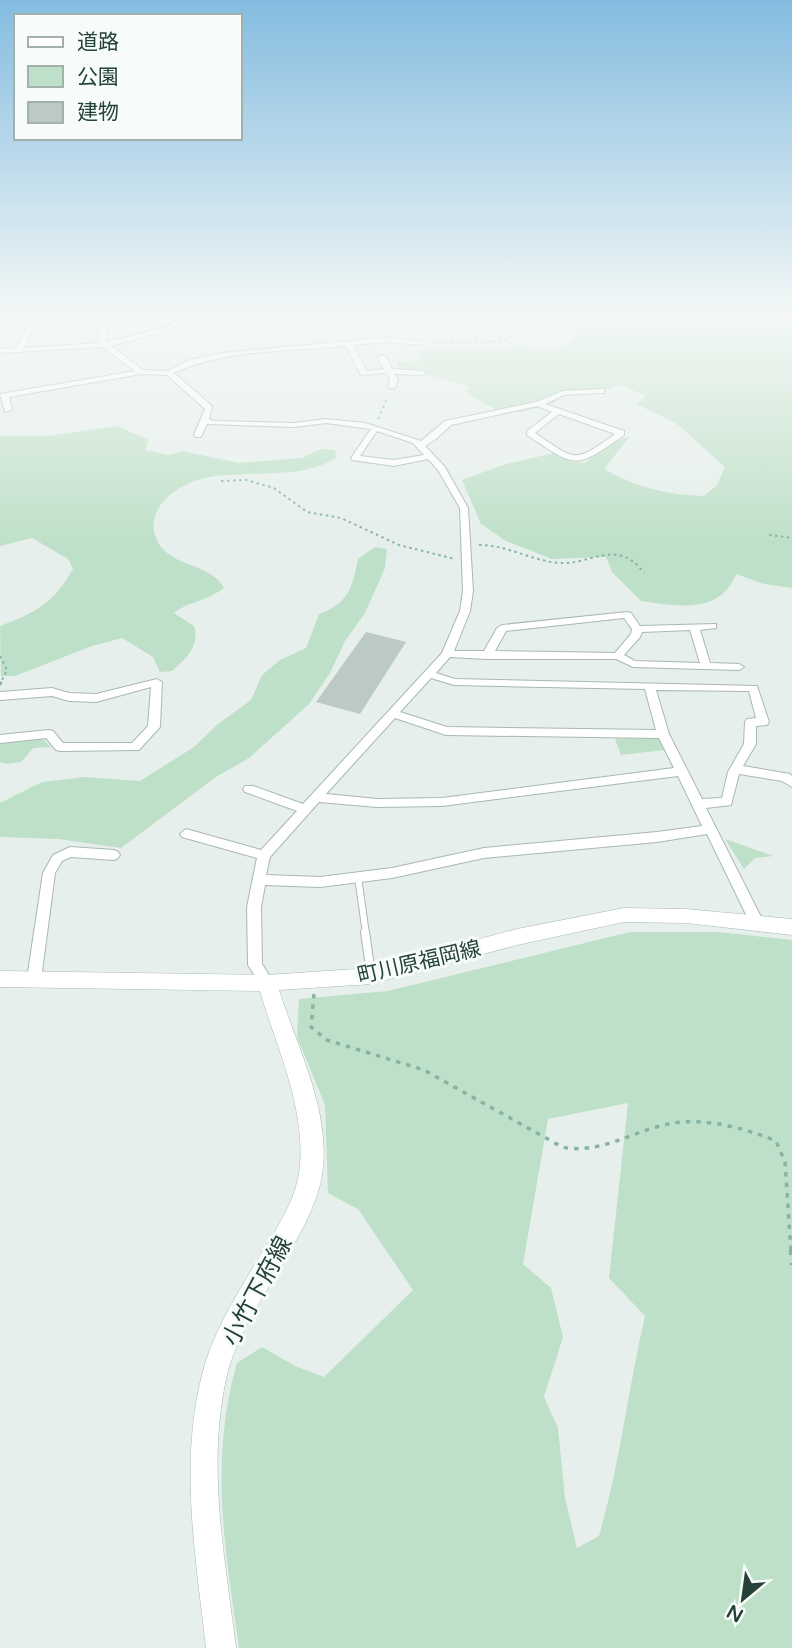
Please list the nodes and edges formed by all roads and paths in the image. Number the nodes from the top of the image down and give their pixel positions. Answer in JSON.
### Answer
{"nodes":[{"id":1,"x":34,"y":390,"type":"edge"},
{"id":2,"x":188,"y":390,"type":"edge"},
{"id":3,"x":391,"y":390,"type":"edge"},
{"id":4,"x":601,"y":391,"type":"dead end"},
{"id":5,"x":3,"y":395,"type":"edge"},
{"id":6,"x":538,"y":404,"type":"junction"},
{"id":7,"x":8,"y":410,"type":"dead end"},
{"id":8,"x":558,"y":411,"type":"junction"},
{"id":9,"x":205,"y":420,"type":"junction"},
{"id":10,"x":365,"y":425,"type":"junction"},
{"id":11,"x":375,"y":429,"type":"junction"},
{"id":12,"x":198,"y":435,"type":"dead end"},
{"id":13,"x":420,"y":445,"type":"junction"},
{"id":14,"x":431,"y":456,"type":"junction"},
{"id":15,"x":221,"y":481,"type":"dead end"},
{"id":16,"x":769,"y":535,"type":"dead end"},
{"id":17,"x":792,"y":538,"type":"edge"},
{"id":18,"x":465,"y":545,"type":"junction"},
{"id":19,"x":465,"y":562,"type":"junction"},
{"id":20,"x":643,"y":573,"type":"dead end"},
{"id":21,"x":712,"y":626,"type":"dead end"},
{"id":22,"x":694,"y":628,"type":"junction"},
{"id":23,"x":637,"y":629,"type":"junction"},
{"id":24,"x":447,"y":654,"type":"junction"},
{"id":25,"x":0,"y":656,"type":"edge"},
{"id":26,"x":487,"y":656,"type":"junction"},
{"id":27,"x":618,"y":656,"type":"junction"},
{"id":28,"x":706,"y":666,"type":"junction"},
{"id":29,"x":739,"y":667,"type":"dead end"},
{"id":30,"x":429,"y":674,"type":"junction"},
{"id":31,"x":0,"y":685,"type":"edge"},
{"id":32,"x":650,"y":686,"type":"junction"},
{"id":33,"x":0,"y":696,"type":"edge"},
{"id":34,"x":394,"y":714,"type":"junction"},
{"id":35,"x":663,"y":734,"type":"junction"},
{"id":36,"x":0,"y":739,"type":"edge"},
{"id":37,"x":736,"y":769,"type":"junction"},
{"id":38,"x":681,"y":771,"type":"junction"},
{"id":39,"x":792,"y":783,"type":"edge"},
{"id":40,"x":249,"y":789,"type":"dead end"},
{"id":41,"x":317,"y":798,"type":"junction"},
{"id":42,"x":699,"y":804,"type":"junction"},
{"id":43,"x":306,"y":810,"type":"junction"},
{"id":44,"x":710,"y":829,"type":"junction"},
{"id":45,"x":186,"y":834,"type":"dead end"},
{"id":46,"x":114,"y":855,"type":"dead end"},
{"id":47,"x":264,"y":855,"type":"junction"},
{"id":48,"x":358,"y":877,"type":"junction"},
{"id":49,"x":258,"y":880,"type":"junction"},
{"id":50,"x":758,"y":925,"type":"junction"},
{"id":51,"x":792,"y":928,"type":"edge"},
{"id":52,"x":371,"y":976,"type":"junction"},
{"id":53,"x":0,"y":979,"type":"edge"},
{"id":54,"x":34,"y":979,"type":"junction"},
{"id":55,"x":316,"y":982,"type":"junction"},
{"id":56,"x":267,"y":983,"type":"junction"},
{"id":57,"x":792,"y":1265,"type":"edge"},
{"id":58,"x":220,"y":1648,"type":"edge"}],
"edges":[{"from":1,"to":5,"type":"street"},
{"from":2,"to":9,"type":"street"},
{"from":3,"to":10,"type":"path"},
{"from":4,"to":6,"type":"street"},
{"from":5,"to":7,"type":"street"},
{"from":6,"to":8,"type":"street"},
{"from":6,"to":13,"type":"street"},
{"from":8,"to":8,"type":"street"},
{"from":9,"to":10,"type":"street"},
{"from":9,"to":12,"type":"street"},
{"from":10,"to":11,"type":"street"},
{"from":11,"to":13,"type":"street"},
{"from":11,"to":14,"type":"street"},
{"from":13,"to":14,"type":"street"},
{"from":14,"to":18,"type":"street"},
{"from":15,"to":19,"type":"path"},
{"from":16,"to":17,"type":"path"},
{"from":18,"to":19,"type":"street"},
{"from":18,"to":20,"type":"path"},
{"from":19,"to":24,"type":"street"},
{"from":21,"to":22,"type":"street"},
{"from":22,"to":23,"type":"street"},
{"from":22,"to":28,"type":"street"},
{"from":23,"to":26,"type":"street"},
{"from":23,"to":27,"type":"street"},
{"from":24,"to":26,"type":"street"},
{"from":24,"to":30,"type":"street"},
{"from":25,"to":31,"type":"path"},
{"from":26,"to":27,"type":"street"},
{"from":27,"to":28,"type":"street"},
{"from":28,"to":29,"type":"street"},
{"from":30,"to":32,"type":"street"},
{"from":30,"to":34,"type":"street"},
{"from":32,"to":35,"type":"street"},
{"from":32,"to":37,"type":"street"},
{"from":33,"to":36,"type":"street"},
{"from":34,"to":35,"type":"street"},
{"from":34,"to":41,"type":"street"},
{"from":35,"to":38,"type":"street"},
{"from":37,"to":39,"type":"street"},
{"from":37,"to":42,"type":"street"},
{"from":38,"to":41,"type":"street"},
{"from":38,"to":42,"type":"street"},
{"from":40,"to":43,"type":"street"},
{"from":41,"to":43,"type":"street"},
{"from":42,"to":44,"type":"street"},
{"from":43,"to":47,"type":"street"},
{"from":44,"to":48,"type":"street"},
{"from":44,"to":50,"type":"street"},
{"from":45,"to":47,"type":"street"},
{"from":46,"to":54,"type":"street"},
{"from":47,"to":49,"type":"street"},
{"from":48,"to":49,"type":"street"},
{"from":48,"to":52,"type":"lane"},
{"from":49,"to":56,"type":"street"},
{"from":50,"to":51,"type":"main road","name":"町川原福岡線"},
{"from":50,"to":52,"type":"main road","name":"町川原福岡線"},
{"from":52,"to":55,"type":"main road","name":"町川原福岡線"},
{"from":53,"to":54,"type":"main road","name":"町川原福岡線"},
{"from":54,"to":56,"type":"main road","name":"町川原福岡線"},
{"from":55,"to":56,"type":"main road","name":"町川原福岡線"},
{"from":55,"to":57,"type":"path"},
{"from":56,"to":58,"type":"main road","name":"小竹下府線"}]}
